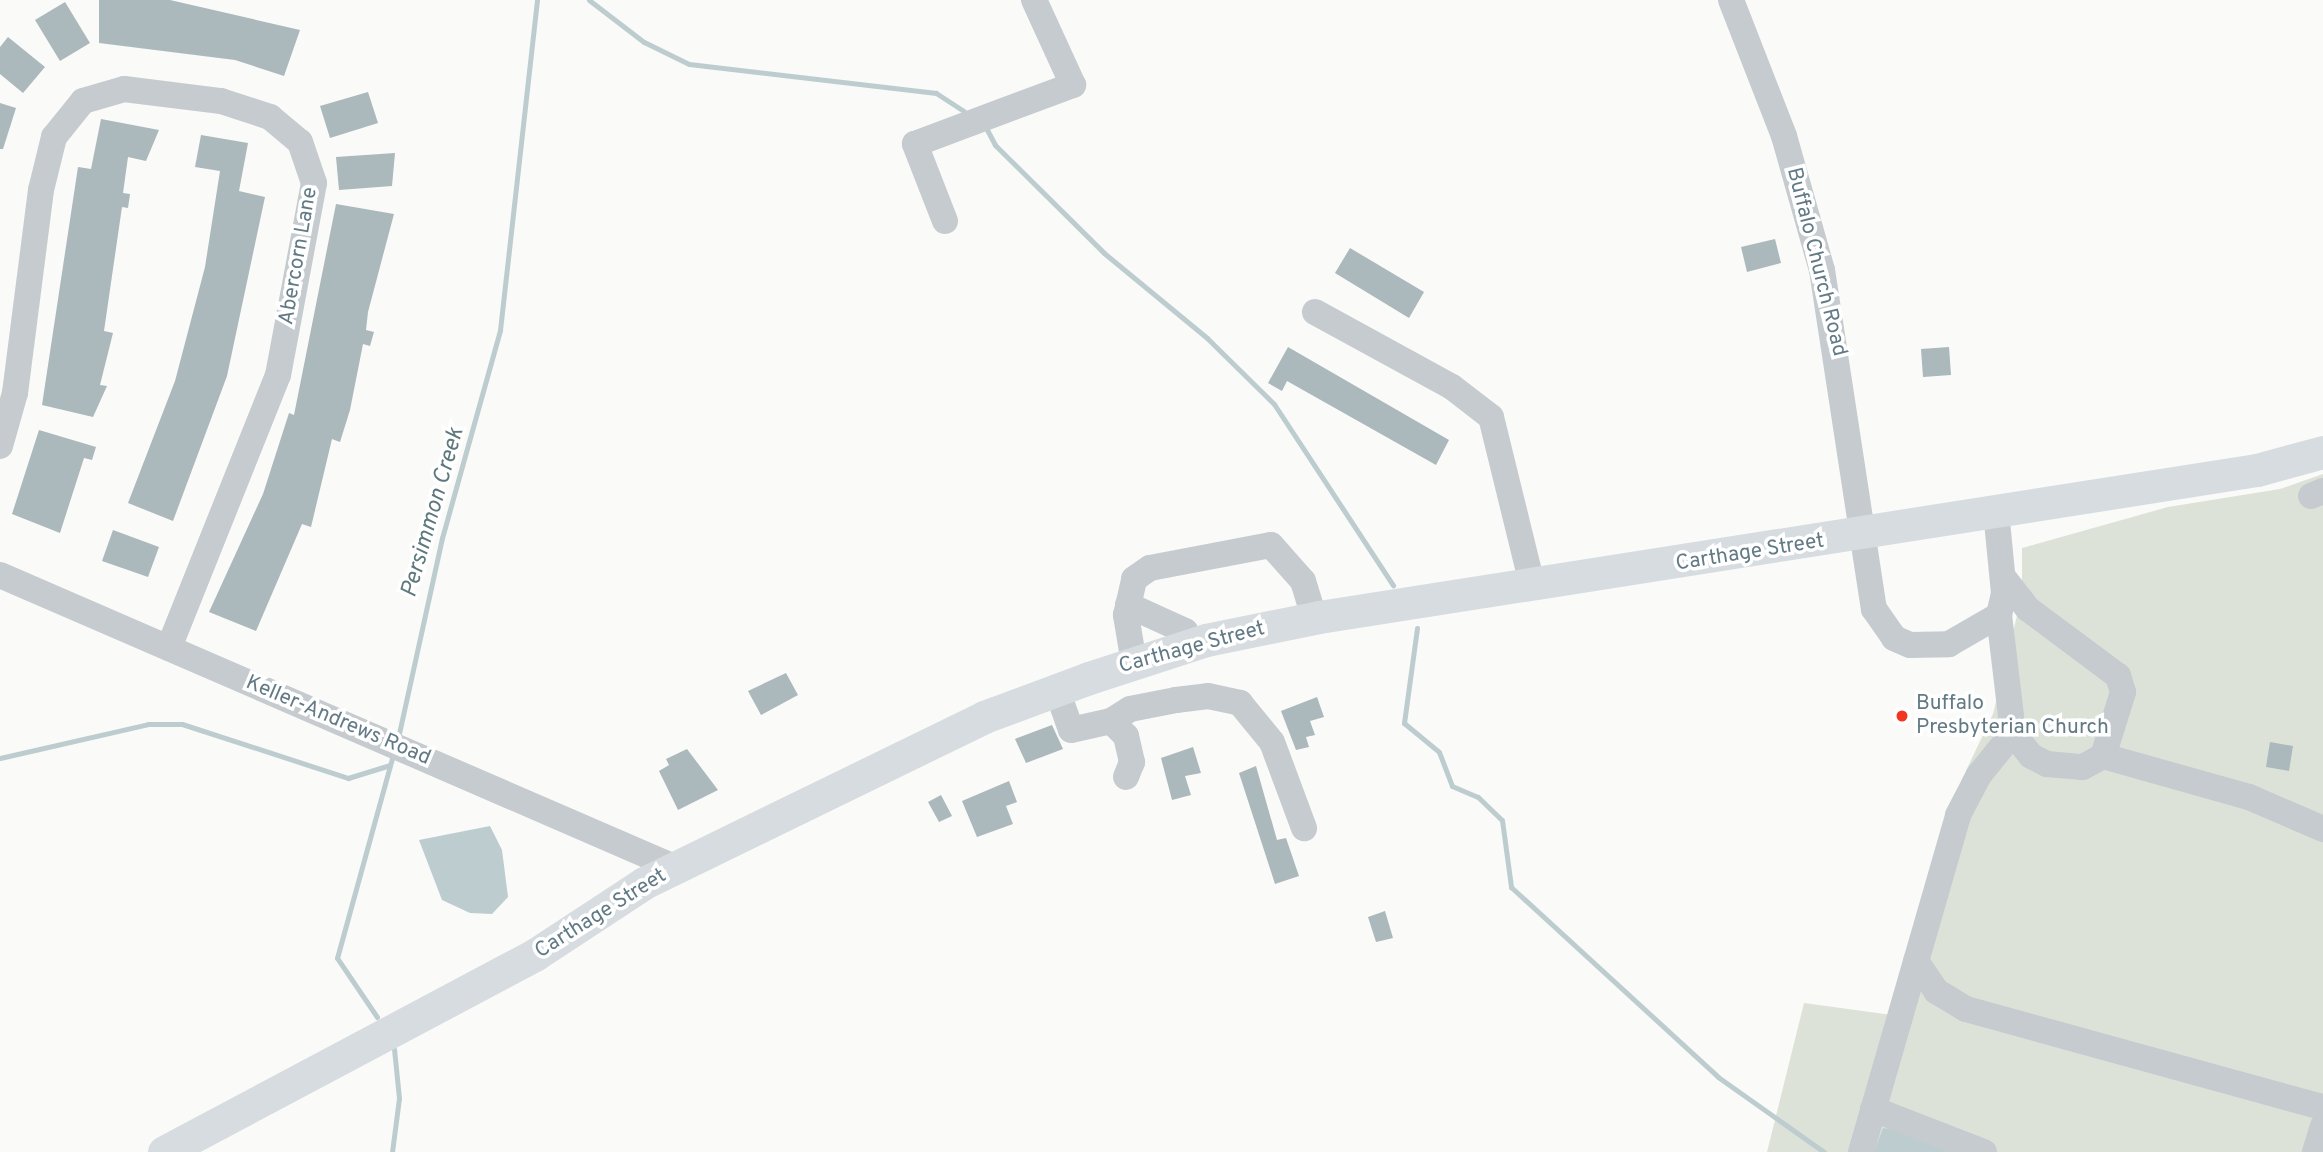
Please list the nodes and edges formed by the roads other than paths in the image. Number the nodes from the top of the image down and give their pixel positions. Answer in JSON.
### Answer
{"nodes":[{"id":1,"x":1034,"y":0,"type":"edge"},
{"id":2,"x":1731,"y":0,"type":"edge"},
{"id":3,"x":945,"y":221,"type":"dead end"},
{"id":4,"x":1315,"y":312,"type":"dead end"},
{"id":5,"x":0,"y":446,"type":"edge"},
{"id":6,"x":2323,"y":452,"type":"edge"},
{"id":7,"x":1996,"y":512,"type":"junction"},
{"id":8,"x":1867,"y":534,"type":"junction"},
{"id":9,"x":0,"y":575,"type":"edge"},
{"id":10,"x":2004,"y":578,"type":"junction"},
{"id":11,"x":1532,"y":584,"type":"junction"},
{"id":12,"x":1128,"y":605,"type":"junction"},
{"id":13,"x":1998,"y":615,"type":"junction"},
{"id":14,"x":1314,"y":618,"type":"junction"},
{"id":15,"x":1192,"y":645,"type":"junction"},
{"id":16,"x":169,"y":648,"type":"junction"},
{"id":17,"x":1134,"y":663,"type":"junction"},
{"id":18,"x":1057,"y":690,"type":"junction"},
{"id":19,"x":1111,"y":721,"type":"junction"},
{"id":20,"x":2013,"y":733,"type":"junction"},
{"id":21,"x":2103,"y":756,"type":"junction"},
{"id":22,"x":1126,"y":777,"type":"dead end"},
{"id":23,"x":1304,"y":828,"type":"dead end"},
{"id":24,"x":2323,"y":829,"type":"edge"},
{"id":25,"x":676,"y":867,"type":"junction"},
{"id":26,"x":1916,"y":961,"type":"junction"},
{"id":27,"x":2323,"y":1107,"type":"edge"},
{"id":28,"x":1873,"y":1109,"type":"junction"},
{"id":29,"x":2323,"y":1126,"type":"edge"},
{"id":30,"x":164,"y":1152,"type":"edge"},
{"id":31,"x":1861,"y":1152,"type":"edge"},
{"id":32,"x":1984,"y":1152,"type":"edge"},
{"id":33,"x":2315,"y":1152,"type":"edge"}],
"edges":[{"from":1,"to":3,"type":"street"},
{"from":2,"to":8,"type":"street","name":"Buffalo Church Road"},
{"from":4,"to":11,"type":"street"},
{"from":5,"to":16,"type":"street","name":"Abercorn Lane"},
{"from":6,"to":7,"type":"main road","name":"Carthage Street"},
{"from":7,"to":8,"type":"main road","name":"Carthage Street"},
{"from":7,"to":10,"type":"street"},
{"from":8,"to":11,"type":"main road","name":"Carthage Street"},
{"from":8,"to":13,"type":"street"},
{"from":9,"to":16,"type":"street","name":"Keller-Andrews Road"},
{"from":10,"to":13,"type":"street"},
{"from":10,"to":21,"type":"street"},
{"from":11,"to":14,"type":"main road","name":"Carthage Street"},
{"from":12,"to":14,"type":"street"},
{"from":12,"to":15,"type":"street"},
{"from":12,"to":17,"type":"street"},
{"from":13,"to":20,"type":"street"},
{"from":14,"to":15,"type":"main road","name":"Carthage Street"},
{"from":15,"to":17,"type":"main road","name":"Carthage Street"},
{"from":16,"to":25,"type":"street","name":"Keller-Andrews Road"},
{"from":17,"to":18,"type":"main road","name":"Carthage Street"},
{"from":18,"to":19,"type":"street"},
{"from":18,"to":25,"type":"main road","name":"Carthage Street"},
{"from":19,"to":22,"type":"street"},
{"from":19,"to":23,"type":"street"},
{"from":20,"to":21,"type":"street"},
{"from":20,"to":26,"type":"street"},
{"from":21,"to":24,"type":"street"},
{"from":25,"to":30,"type":"main road","name":"Carthage Street"},
{"from":26,"to":27,"type":"street"},
{"from":26,"to":28,"type":"street"},
{"from":28,"to":31,"type":"street"},
{"from":28,"to":32,"type":"street"},
{"from":29,"to":33,"type":"street"}]}
